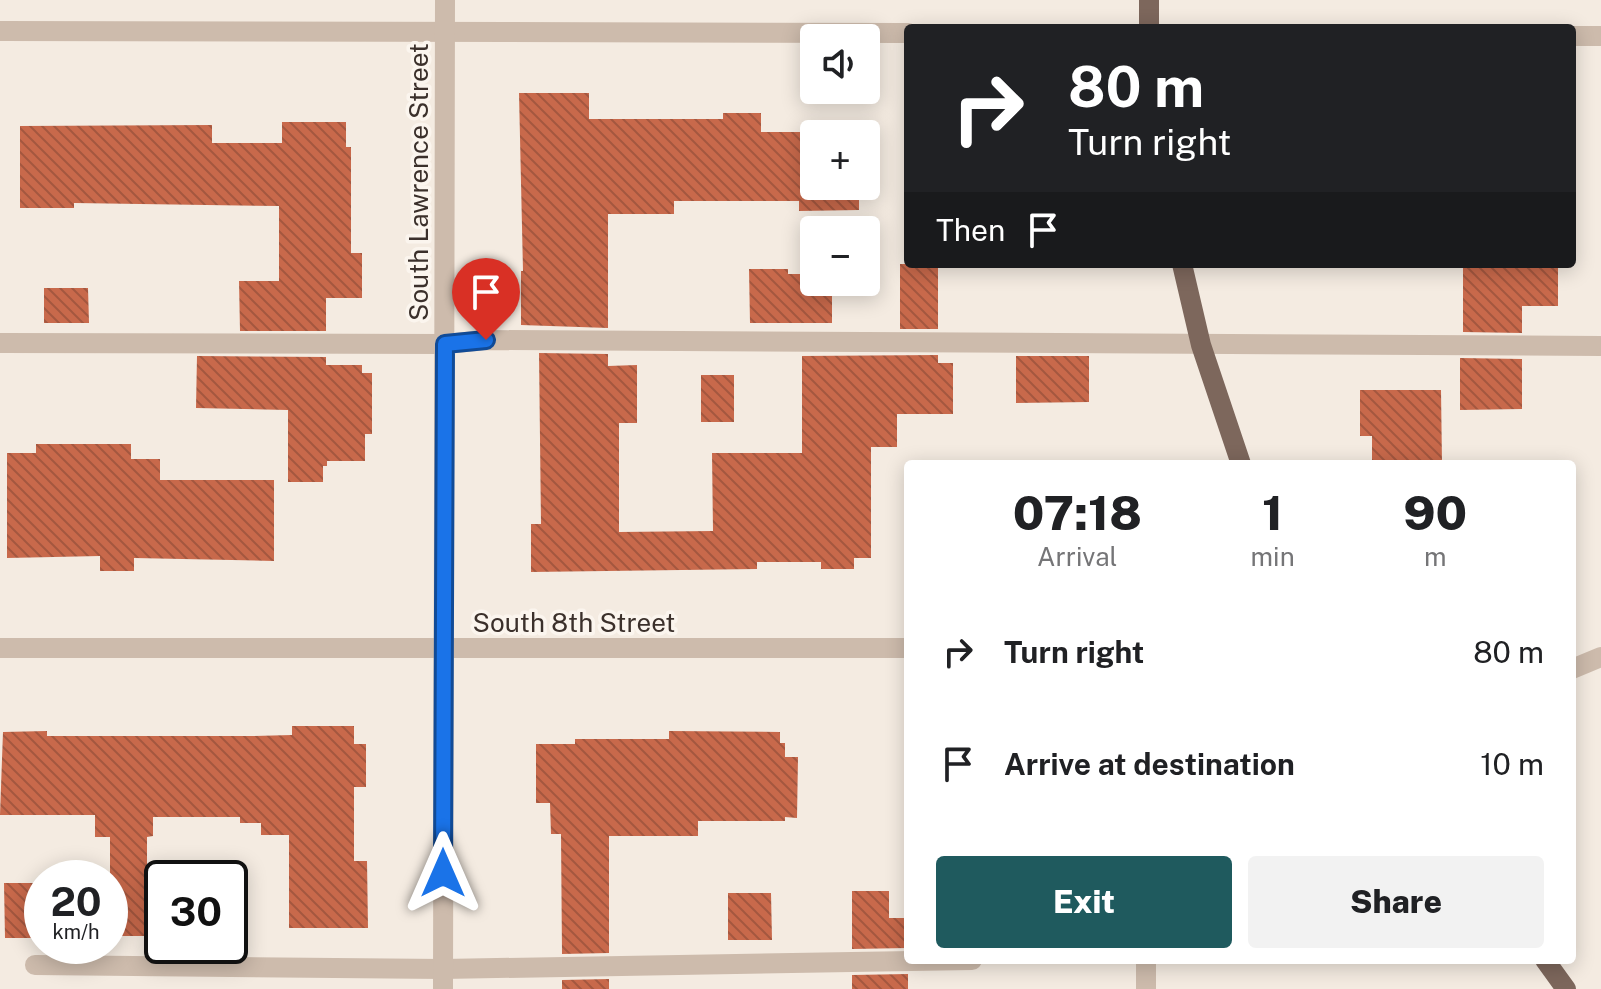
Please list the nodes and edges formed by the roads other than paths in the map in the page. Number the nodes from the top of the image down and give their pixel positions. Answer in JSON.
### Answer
{"nodes":[{"id":1,"x":445,"y":0,"type":"edge"},
{"id":2,"x":1149,"y":0,"type":"edge"},
{"id":3,"x":1149,"y":24,"type":"edge"},
{"id":4,"x":0,"y":31,"type":"edge"},
{"id":5,"x":445,"y":31,"type":"junction"},
{"id":6,"x":904,"y":33,"type":"edge"},
{"id":7,"x":1576,"y":36,"type":"edge"},
{"id":8,"x":1601,"y":36,"type":"edge"},
{"id":9,"x":1183,"y":268,"type":"edge"},
{"id":10,"x":0,"y":343,"type":"edge"},
{"id":11,"x":445,"y":344,"type":"junction"},
{"id":12,"x":1201,"y":345,"type":"junction"},
{"id":13,"x":1601,"y":346,"type":"edge"},
{"id":14,"x":1240,"y":460,"type":"edge"},
{"id":15,"x":0,"y":648,"type":"edge"},
{"id":16,"x":904,"y":648,"type":"edge"},
{"id":17,"x":444,"y":649,"type":"junction"},
{"id":18,"x":1601,"y":657,"type":"edge"},
{"id":19,"x":1576,"y":667,"type":"edge"},
{"id":20,"x":904,"y":962,"type":"edge"},
{"id":21,"x":1146,"y":964,"type":"edge"},
{"id":22,"x":1548,"y":964,"type":"edge"},
{"id":23,"x":35,"y":965,"type":"dead end"},
{"id":24,"x":443,"y":979,"type":"edge"},
{"id":25,"x":1146,"y":989,"type":"edge"},
{"id":26,"x":1566,"y":989,"type":"edge"}],
"edges":[{"from":1,"to":5,"type":"street","name":"South Lawrence Street"},
{"from":2,"to":3,"type":"main road"},
{"from":4,"to":5,"type":"street"},
{"from":5,"to":6,"type":"street"},
{"from":5,"to":11,"type":"street","name":"South Lawrence Street"},
{"from":7,"to":8,"type":"street"},
{"from":9,"to":12,"type":"main road"},
{"from":10,"to":11,"type":"street"},
{"from":11,"to":12,"type":"street"},
{"from":11,"to":17,"type":"street","name":"South Lawrence Street"},
{"from":12,"to":13,"type":"street"},
{"from":12,"to":14,"type":"main road"},
{"from":15,"to":17,"type":"street","name":"South 8th Street"},
{"from":16,"to":17,"type":"street","name":"South 8th Street"},
{"from":17,"to":24,"type":"street","name":"South Lawrence Street"},
{"from":18,"to":19,"type":"street"},
{"from":20,"to":24,"type":"street"},
{"from":21,"to":25,"type":"street"},
{"from":22,"to":26,"type":"main road"},
{"from":23,"to":24,"type":"street"}]}
